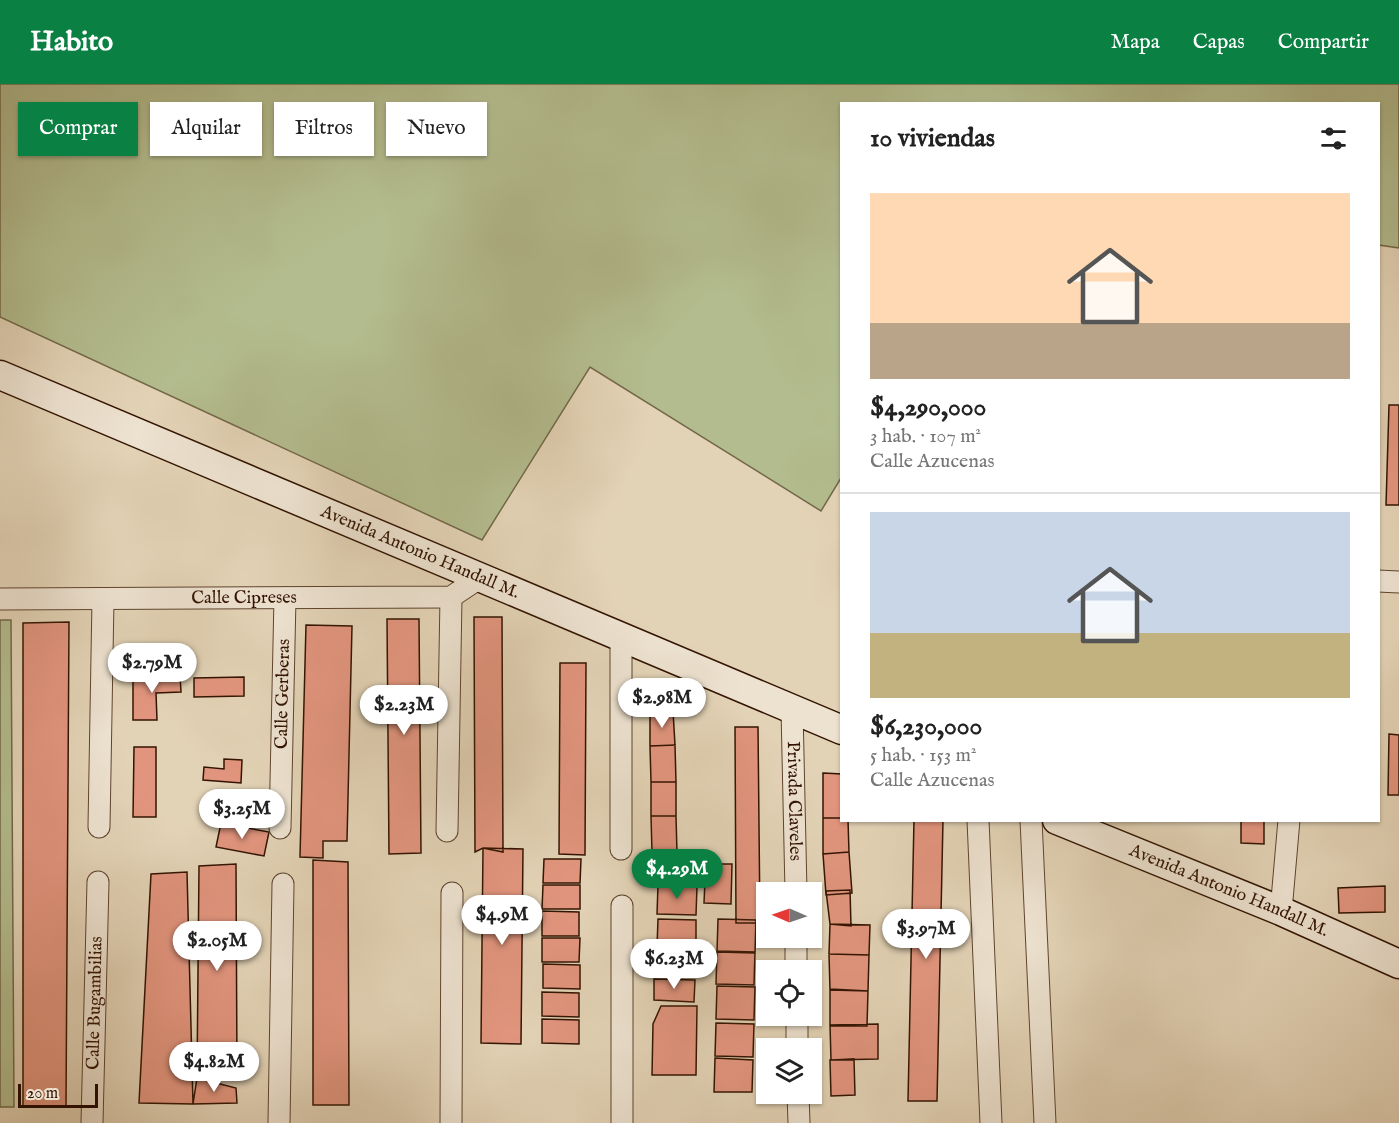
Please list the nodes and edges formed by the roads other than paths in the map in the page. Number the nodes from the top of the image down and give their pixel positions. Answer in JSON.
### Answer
{"nodes":[{"id":1,"x":0,"y":375,"type":"edge"},
{"id":2,"x":481,"y":577,"type":"junction"},
{"id":3,"x":1380,"y":581,"type":"edge"},
{"id":4,"x":1399,"y":582,"type":"edge"},
{"id":5,"x":451,"y":597,"type":"junction"},
{"id":6,"x":285,"y":598,"type":"junction"},
{"id":7,"x":0,"y":599,"type":"edge"},
{"id":8,"x":103,"y":599,"type":"junction"},
{"id":9,"x":621,"y":637,"type":"junction"},
{"id":10,"x":792,"y":709,"type":"junction"},
{"id":11,"x":840,"y":729,"type":"edge"},
{"id":12,"x":978,"y":822,"type":"edge"},
{"id":13,"x":1031,"y":822,"type":"edge"},
{"id":14,"x":1062,"y":822,"type":"edge"},
{"id":15,"x":1289,"y":822,"type":"edge"},
{"id":16,"x":99,"y":827,"type":"dead end"},
{"id":17,"x":280,"y":828,"type":"dead end"},
{"id":18,"x":447,"y":831,"type":"dead end"},
{"id":19,"x":621,"y":849,"type":"dead end"},
{"id":20,"x":98,"y":882,"type":"dead end"},
{"id":21,"x":796,"y":882,"type":"edge"},
{"id":22,"x":284,"y":884,"type":"dead end"},
{"id":23,"x":452,"y":893,"type":"dead end"},
{"id":24,"x":622,"y":906,"type":"dead end"},
{"id":25,"x":1281,"y":910,"type":"junction"},
{"id":26,"x":1399,"y":964,"type":"edge"},
{"id":27,"x":798,"y":1104,"type":"edge"},
{"id":28,"x":92,"y":1123,"type":"edge"},
{"id":29,"x":279,"y":1123,"type":"edge"},
{"id":30,"x":451,"y":1123,"type":"edge"},
{"id":31,"x":622,"y":1123,"type":"edge"},
{"id":32,"x":799,"y":1123,"type":"edge"},
{"id":33,"x":991,"y":1123,"type":"edge"},
{"id":34,"x":1045,"y":1123,"type":"edge"}],
"edges":[{"from":1,"to":2,"type":"street","name":"Avenida Antonio Handall M."},
{"from":2,"to":5,"type":"street"},
{"from":2,"to":9,"type":"street","name":"Avenida Antonio Handall M."},
{"from":3,"to":4,"type":"street"},
{"from":5,"to":6,"type":"street","name":"Calle Cipreses"},
{"from":5,"to":18,"type":"street"},
{"from":6,"to":8,"type":"street","name":"Calle Cipreses"},
{"from":6,"to":17,"type":"street","name":"Calle Gerberas"},
{"from":7,"to":8,"type":"street","name":"Calle Cipreses"},
{"from":8,"to":16,"type":"street"},
{"from":9,"to":10,"type":"street","name":"Avenida Antonio Handall M."},
{"from":9,"to":19,"type":"street"},
{"from":10,"to":11,"type":"street","name":"Avenida Antonio Handall M."},
{"from":10,"to":21,"type":"street","name":"Privada Claveles"},
{"from":12,"to":33,"type":"street"},
{"from":13,"to":34,"type":"street"},
{"from":14,"to":25,"type":"street","name":"Avenida Antonio Handall M."},
{"from":15,"to":25,"type":"street"},
{"from":20,"to":28,"type":"street","name":"Calle Bugambilias"},
{"from":22,"to":29,"type":"street"},
{"from":23,"to":30,"type":"street"},
{"from":24,"to":31,"type":"street"},
{"from":25,"to":26,"type":"street","name":"Avenida Antonio Handall M."},
{"from":27,"to":32,"type":"street"}]}
